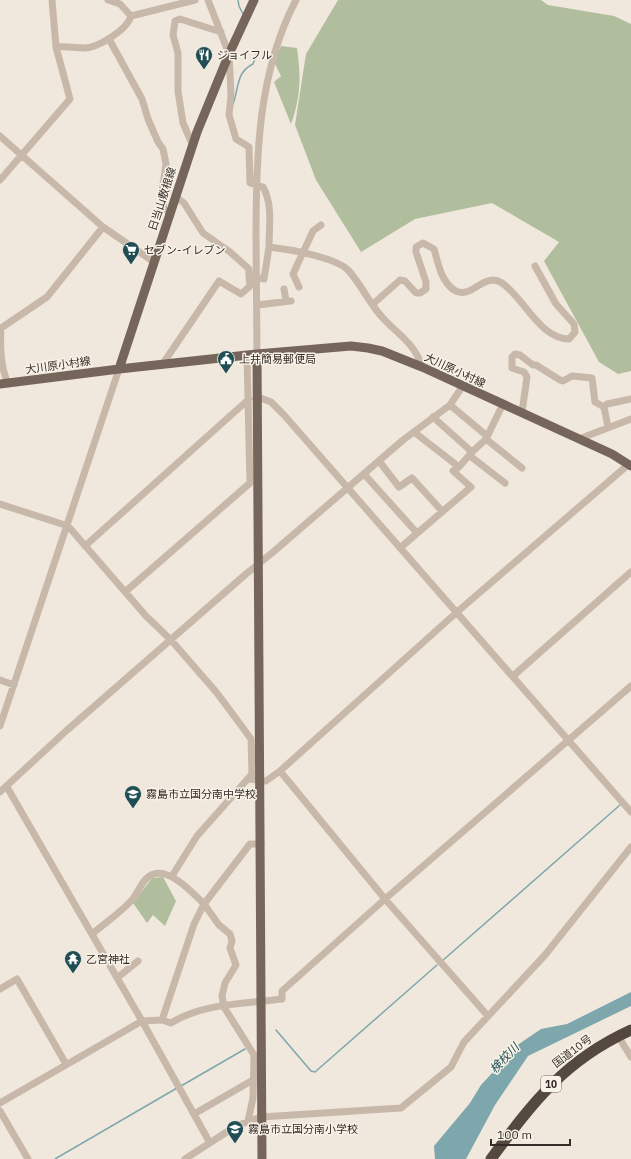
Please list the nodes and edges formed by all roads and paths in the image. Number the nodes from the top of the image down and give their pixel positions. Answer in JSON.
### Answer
{"nodes":[{"id":1,"x":52,"y":0,"type":"edge"},
{"id":2,"x":108,"y":0,"type":"edge"},
{"id":3,"x":195,"y":0,"type":"edge"},
{"id":4,"x":216,"y":0,"type":"edge"},
{"id":5,"x":254,"y":0,"type":"edge"},
{"id":6,"x":296,"y":0,"type":"edge"},
{"id":7,"x":209,"y":3,"type":"edge"},
{"id":8,"x":131,"y":16,"type":"junction"},
{"id":9,"x":221,"y":32,"type":"junction"},
{"id":10,"x":109,"y":39,"type":"junction"},
{"id":11,"x":56,"y":47,"type":"junction"},
{"id":12,"x":229,"y":54,"type":"junction"},
{"id":13,"x":0,"y":136,"type":"edge"},
{"id":14,"x":193,"y":146,"type":"junction"},
{"id":15,"x":21,"y":155,"type":"junction"},
{"id":16,"x":0,"y":180,"type":"edge"},
{"id":17,"x":256,"y":186,"type":"junction"},
{"id":18,"x":176,"y":197,"type":"junction"},
{"id":19,"x":171,"y":213,"type":"junction"},
{"id":20,"x":321,"y":225,"type":"dead end"},
{"id":21,"x":104,"y":227,"type":"junction"},
{"id":22,"x":269,"y":247,"type":"junction"},
{"id":23,"x":304,"y":253,"type":"junction"},
{"id":24,"x":154,"y":262,"type":"junction"},
{"id":25,"x":535,"y":266,"type":"dead end"},
{"id":26,"x":253,"y":277,"type":"junction"},
{"id":27,"x":299,"y":284,"type":"dead end"},
{"id":28,"x":284,"y":289,"type":"dead end"},
{"id":29,"x":373,"y":304,"type":"junction"},
{"id":30,"x":257,"y":305,"type":"junction"},
{"id":31,"x":257,"y":354,"type":"junction"},
{"id":32,"x":247,"y":356,"type":"junction"},
{"id":33,"x":1,"y":360,"type":"edge"},
{"id":34,"x":162,"y":365,"type":"junction"},
{"id":35,"x":422,"y":367,"type":"junction"},
{"id":36,"x":119,"y":369,"type":"junction"},
{"id":37,"x":4,"y":384,"type":"edge"},
{"id":38,"x":462,"y":387,"type":"junction"},
{"id":39,"x":254,"y":398,"type":"junction"},
{"id":40,"x":631,"y":399,"type":"edge"},
{"id":41,"x":503,"y":404,"type":"junction"},
{"id":42,"x":450,"y":405,"type":"junction"},
{"id":43,"x":604,"y":407,"type":"junction"},
{"id":44,"x":522,"y":412,"type":"junction"},
{"id":45,"x":433,"y":417,"type":"junction"},
{"id":46,"x":631,"y":419,"type":"edge"},
{"id":47,"x":608,"y":427,"type":"junction"},
{"id":48,"x":414,"y":432,"type":"junction"},
{"id":49,"x":486,"y":438,"type":"junction"},
{"id":50,"x":579,"y":439,"type":"junction"},
{"id":51,"x":471,"y":454,"type":"junction"},
{"id":52,"x":379,"y":461,"type":"junction"},
{"id":53,"x":630,"y":465,"type":"edge"},
{"id":54,"x":459,"y":467,"type":"junction"},
{"id":55,"x":522,"y":468,"type":"dead end"},
{"id":56,"x":364,"y":474,"type":"junction"},
{"id":57,"x":505,"y":483,"type":"dead end"},
{"id":58,"x":348,"y":487,"type":"junction"},
{"id":59,"x":0,"y":504,"type":"edge"},
{"id":60,"x":442,"y":511,"type":"junction"},
{"id":61,"x":68,"y":526,"type":"junction"},
{"id":62,"x":417,"y":533,"type":"junction"},
{"id":63,"x":85,"y":546,"type":"junction"},
{"id":64,"x":400,"y":548,"type":"junction"},
{"id":65,"x":260,"y":563,"type":"junction"},
{"id":66,"x":631,"y":572,"type":"edge"},
{"id":67,"x":125,"y":592,"type":"junction"},
{"id":68,"x":457,"y":612,"type":"junction"},
{"id":69,"x":171,"y":640,"type":"junction"},
{"id":70,"x":513,"y":676,"type":"junction"},
{"id":71,"x":0,"y":680,"type":"edge"},
{"id":72,"x":14,"y":685,"type":"junction"},
{"id":73,"x":631,"y":686,"type":"edge"},
{"id":74,"x":0,"y":726,"type":"edge"},
{"id":75,"x":569,"y":741,"type":"junction"},
{"id":76,"x":280,"y":771,"type":"junction"},
{"id":77,"x":249,"y":779,"type":"junction"},
{"id":78,"x":261,"y":780,"type":"junction"},
{"id":79,"x":7,"y":787,"type":"junction"},
{"id":80,"x":0,"y":792,"type":"edge"},
{"id":81,"x":631,"y":812,"type":"edge"},
{"id":82,"x":261,"y":844,"type":"junction"},
{"id":83,"x":631,"y":847,"type":"edge"},
{"id":84,"x":172,"y":876,"type":"junction"},
{"id":85,"x":385,"y":898,"type":"junction"},
{"id":86,"x":204,"y":904,"type":"junction"},
{"id":87,"x":92,"y":934,"type":"junction"},
{"id":88,"x":138,"y":961,"type":"dead end"},
{"id":89,"x":117,"y":978,"type":"junction"},
{"id":90,"x":0,"y":989,"type":"edge"},
{"id":91,"x":261,"y":1002,"type":"junction"},
{"id":92,"x":224,"y":1007,"type":"junction"},
{"id":93,"x":488,"y":1016,"type":"junction"},
{"id":94,"x":162,"y":1020,"type":"junction"},
{"id":95,"x":142,"y":1021,"type":"junction"},
{"id":96,"x":631,"y":1030,"type":"edge"},
{"id":97,"x":618,"y":1036,"type":"junction"},
{"id":98,"x":631,"y":1057,"type":"edge"},
{"id":99,"x":66,"y":1064,"type":"junction"},
{"id":100,"x":253,"y":1080,"type":"junction"},
{"id":101,"x":0,"y":1103,"type":"edge"},
{"id":102,"x":0,"y":1110,"type":"edge"},
{"id":103,"x":194,"y":1114,"type":"junction"},
{"id":104,"x":261,"y":1117,"type":"junction"},
{"id":105,"x":248,"y":1121,"type":"junction"},
{"id":106,"x":210,"y":1143,"type":"junction"},
{"id":107,"x":28,"y":1159,"type":"edge"},
{"id":108,"x":185,"y":1159,"type":"edge"},
{"id":109,"x":262,"y":1159,"type":"edge"},
{"id":110,"x":491,"y":1159,"type":"edge"}],
"edges":[{"from":1,"to":11,"type":"street"},
{"from":2,"to":8,"type":"street"},
{"from":3,"to":8,"type":"street"},
{"from":4,"to":7,"type":"street"},
{"from":5,"to":12,"type":"main road","name":"日当山敷根線"},
{"from":6,"to":17,"type":"street"},
{"from":7,"to":9,"type":"street"},
{"from":8,"to":10,"type":"street"},
{"from":9,"to":12,"type":"street"},
{"from":9,"to":14,"type":"street"},
{"from":10,"to":11,"type":"street"},
{"from":10,"to":19,"type":"street"},
{"from":11,"to":15,"type":"street"},
{"from":12,"to":14,"type":"main road","name":"日当山敷根線"},
{"from":12,"to":17,"type":"street"},
{"from":13,"to":15,"type":"street"},
{"from":14,"to":18,"type":"main road","name":"日当山敷根線"},
{"from":15,"to":16,"type":"street"},
{"from":15,"to":21,"type":"street"},
{"from":17,"to":22,"type":"street"},
{"from":17,"to":26,"type":"street"},
{"from":18,"to":19,"type":"main road","name":"日当山敷根線"},
{"from":18,"to":26,"type":"street"},
{"from":19,"to":24,"type":"main road","name":"日当山敷根線"},
{"from":20,"to":23,"type":"street"},
{"from":21,"to":24,"type":"street"},
{"from":21,"to":33,"type":"street"},
{"from":22,"to":23,"type":"street"},
{"from":22,"to":26,"type":"street"},
{"from":23,"to":27,"type":"street"},
{"from":23,"to":29,"type":"street"},
{"from":24,"to":36,"type":"main road","name":"日当山敷根線"},
{"from":25,"to":29,"type":"street"},
{"from":26,"to":30,"type":"street"},
{"from":26,"to":34,"type":"street"},
{"from":28,"to":30,"type":"street"},
{"from":29,"to":35,"type":"street"},
{"from":30,"to":31,"type":"street"},
{"from":31,"to":32,"type":"main road"},
{"from":31,"to":35,"type":"main road","name":"大川原小村線"},
{"from":31,"to":39,"type":"main road"},
{"from":32,"to":34,"type":"main road"},
{"from":32,"to":39,"type":"street"},
{"from":33,"to":37,"type":"street"},
{"from":34,"to":36,"type":"main road"},
{"from":35,"to":38,"type":"main road","name":"大川原小村線"},
{"from":36,"to":37,"type":"main road","name":"大川原小村線"},
{"from":36,"to":61,"type":"street"},
{"from":38,"to":41,"type":"main road","name":"大川原小村線"},
{"from":38,"to":42,"type":"street"},
{"from":39,"to":58,"type":"street"},
{"from":39,"to":63,"type":"street"},
{"from":39,"to":65,"type":"main road"},
{"from":39,"to":67,"type":"street"},
{"from":40,"to":43,"type":"street"},
{"from":41,"to":44,"type":"main road","name":"大川原小村線"},
{"from":41,"to":49,"type":"street"},
{"from":42,"to":45,"type":"street"},
{"from":42,"to":49,"type":"street"},
{"from":43,"to":44,"type":"street"},
{"from":43,"to":47,"type":"street"},
{"from":44,"to":50,"type":"main road","name":"大川原小村線"},
{"from":45,"to":48,"type":"street"},
{"from":45,"to":51,"type":"street"},
{"from":46,"to":47,"type":"street"},
{"from":47,"to":50,"type":"street"},
{"from":48,"to":52,"type":"street"},
{"from":48,"to":54,"type":"street"},
{"from":49,"to":51,"type":"street"},
{"from":49,"to":55,"type":"street"},
{"from":50,"to":53,"type":"main road","name":"大川原小村線"},
{"from":51,"to":54,"type":"street"},
{"from":51,"to":57,"type":"street"},
{"from":52,"to":56,"type":"street"},
{"from":52,"to":60,"type":"street"},
{"from":53,"to":68,"type":"street"},
{"from":54,"to":60,"type":"street"},
{"from":56,"to":58,"type":"street"},
{"from":56,"to":62,"type":"street"},
{"from":58,"to":64,"type":"street"},
{"from":58,"to":65,"type":"street"},
{"from":59,"to":61,"type":"street"},
{"from":60,"to":62,"type":"street"},
{"from":61,"to":63,"type":"street"},
{"from":61,"to":72,"type":"street"},
{"from":62,"to":64,"type":"street"},
{"from":63,"to":67,"type":"street"},
{"from":64,"to":68,"type":"street"},
{"from":65,"to":69,"type":"street"},
{"from":65,"to":78,"type":"main road"},
{"from":66,"to":70,"type":"street"},
{"from":67,"to":69,"type":"street"},
{"from":68,"to":70,"type":"street"},
{"from":68,"to":76,"type":"street"},
{"from":69,"to":77,"type":"street"},
{"from":69,"to":79,"type":"street"},
{"from":70,"to":75,"type":"street"},
{"from":71,"to":72,"type":"street"},
{"from":72,"to":74,"type":"street"},
{"from":73,"to":75,"type":"street"},
{"from":75,"to":81,"type":"street"},
{"from":75,"to":85,"type":"street"},
{"from":76,"to":78,"type":"street"},
{"from":76,"to":85,"type":"street"},
{"from":77,"to":78,"type":"street"},
{"from":77,"to":84,"type":"street"},
{"from":78,"to":82,"type":"main road"},
{"from":79,"to":80,"type":"street"},
{"from":79,"to":87,"type":"street"},
{"from":82,"to":86,"type":"street"},
{"from":82,"to":91,"type":"main road"},
{"from":83,"to":93,"type":"street"},
{"from":84,"to":86,"type":"street"},
{"from":84,"to":87,"type":"street"},
{"from":85,"to":91,"type":"street"},
{"from":85,"to":93,"type":"street"},
{"from":86,"to":92,"type":"street"},
{"from":86,"to":94,"type":"street"},
{"from":87,"to":89,"type":"street"},
{"from":88,"to":89,"type":"street"},
{"from":89,"to":95,"type":"street"},
{"from":90,"to":99,"type":"street"},
{"from":91,"to":92,"type":"street"},
{"from":91,"to":104,"type":"main road"},
{"from":92,"to":94,"type":"street"},
{"from":92,"to":100,"type":"street"},
{"from":93,"to":104,"type":"street"},
{"from":94,"to":95,"type":"street"},
{"from":95,"to":99,"type":"street"},
{"from":95,"to":103,"type":"street"},
{"from":96,"to":97,"type":"highway","name":"国道10号","number":"10"},
{"from":97,"to":98,"type":"street"},
{"from":97,"to":110,"type":"highway","name":"国道10号","number":"10"},
{"from":99,"to":101,"type":"street"},
{"from":100,"to":103,"type":"street"},
{"from":100,"to":105,"type":"street"},
{"from":102,"to":107,"type":"street"},
{"from":103,"to":106,"type":"street"},
{"from":104,"to":105,"type":"street"},
{"from":104,"to":109,"type":"main road"},
{"from":105,"to":106,"type":"street"},
{"from":106,"to":108,"type":"street"}]}
